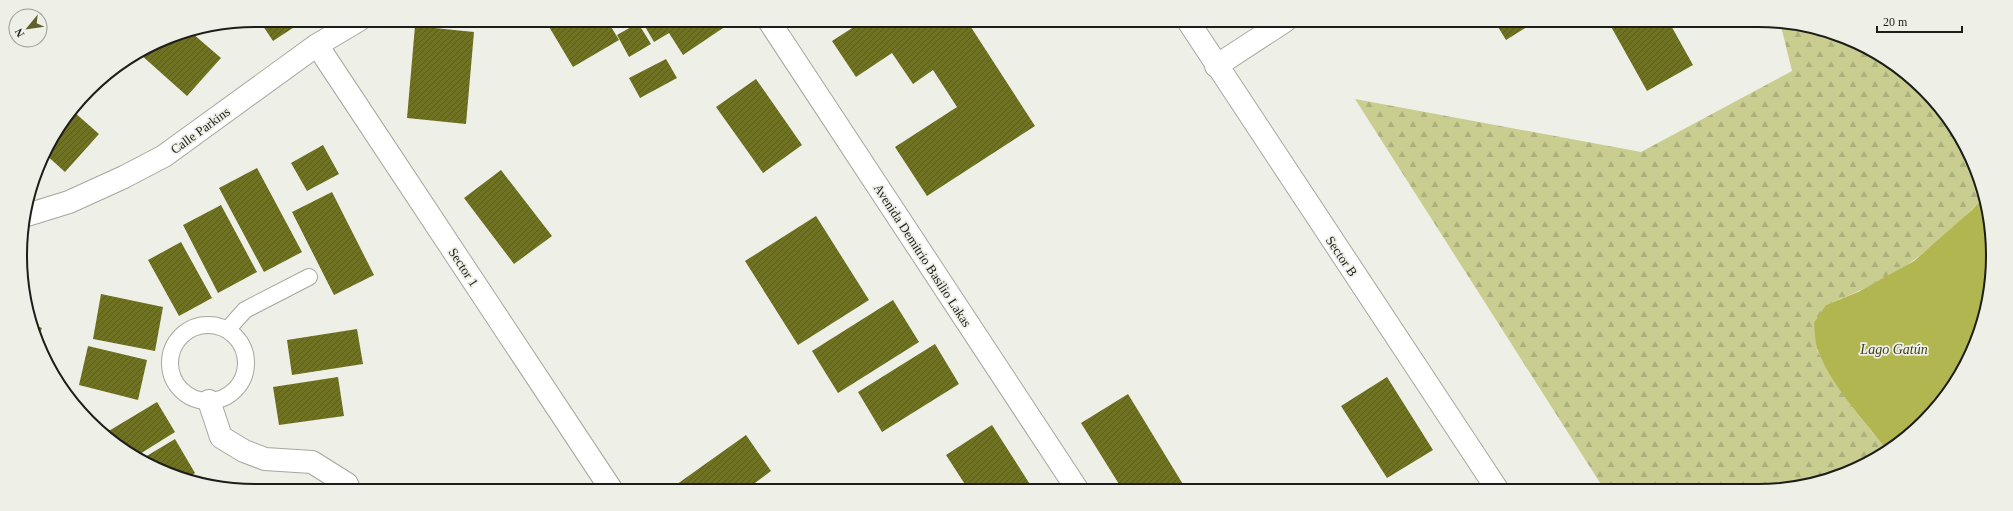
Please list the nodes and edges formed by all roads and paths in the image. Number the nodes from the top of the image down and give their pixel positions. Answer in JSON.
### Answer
{"nodes":[{"id":1,"x":347,"y":27,"type":"edge"},
{"id":2,"x":773,"y":27,"type":"edge"},
{"id":3,"x":1192,"y":27,"type":"edge"},
{"id":4,"x":1276,"y":27,"type":"edge"},
{"id":5,"x":317,"y":45,"type":"junction"},
{"id":6,"x":1216,"y":66,"type":"junction"},
{"id":7,"x":31,"y":214,"type":"edge"},
{"id":8,"x":309,"y":277,"type":"dead end"},
{"id":9,"x":227,"y":330,"type":"junction"},
{"id":10,"x":209,"y":401,"type":"junction"},
{"id":11,"x":347,"y":484,"type":"edge"},
{"id":12,"x":608,"y":484,"type":"edge"},
{"id":13,"x":1074,"y":484,"type":"edge"},
{"id":14,"x":1494,"y":484,"type":"edge"}],
"edges":[{"from":1,"to":5,"type":"street","name":"Calle Parkins"},
{"from":2,"to":13,"type":"street","name":"Avenida Demitrio Basilio Lakas"},
{"from":3,"to":6,"type":"street","name":"Sector B"},
{"from":4,"to":6,"type":"street"},
{"from":5,"to":7,"type":"street","name":"Calle Parkins"},
{"from":5,"to":12,"type":"street","name":"Sector 1"},
{"from":6,"to":14,"type":"street","name":"Sector B"},
{"from":8,"to":9,"type":"lane"},
{"from":9,"to":10,"type":"lane"},
{"from":9,"to":10,"type":"lane"},
{"from":10,"to":11,"type":"street"}]}
